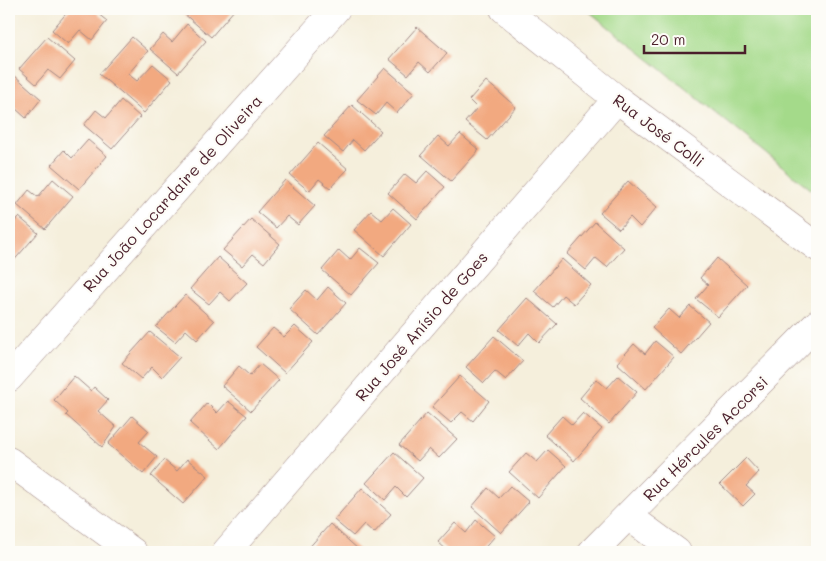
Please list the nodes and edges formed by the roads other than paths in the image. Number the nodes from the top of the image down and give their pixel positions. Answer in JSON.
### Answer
{"nodes":[{"id":1,"x":336,"y":9,"type":"edge"},
{"id":2,"x":504,"y":9,"type":"edge"},
{"id":3,"x":617,"y":99,"type":"junction"},
{"id":4,"x":817,"y":247,"type":"edge"},
{"id":5,"x":817,"y":324,"type":"edge"},
{"id":6,"x":9,"y":378,"type":"edge"},
{"id":7,"x":9,"y":461,"type":"edge"},
{"id":8,"x":628,"y":516,"type":"junction"},
{"id":9,"x":133,"y":552,"type":"edge"},
{"id":10,"x":226,"y":552,"type":"edge"},
{"id":11,"x":592,"y":552,"type":"edge"},
{"id":12,"x":677,"y":552,"type":"edge"}],
"edges":[{"from":1,"to":6,"type":"street","name":"Rua João Locardaire de Oliveira"},
{"from":2,"to":3,"type":"street","name":"Rua José Colli"},
{"from":3,"to":4,"type":"street","name":"Rua José Colli"},
{"from":3,"to":10,"type":"street","name":"Rua José Anísio de Goes"},
{"from":5,"to":8,"type":"street","name":"Rua Hércules Accorsi"},
{"from":7,"to":9,"type":"street"},
{"from":8,"to":11,"type":"street","name":"Rua Hércules Accorsi"},
{"from":8,"to":12,"type":"street"}]}
